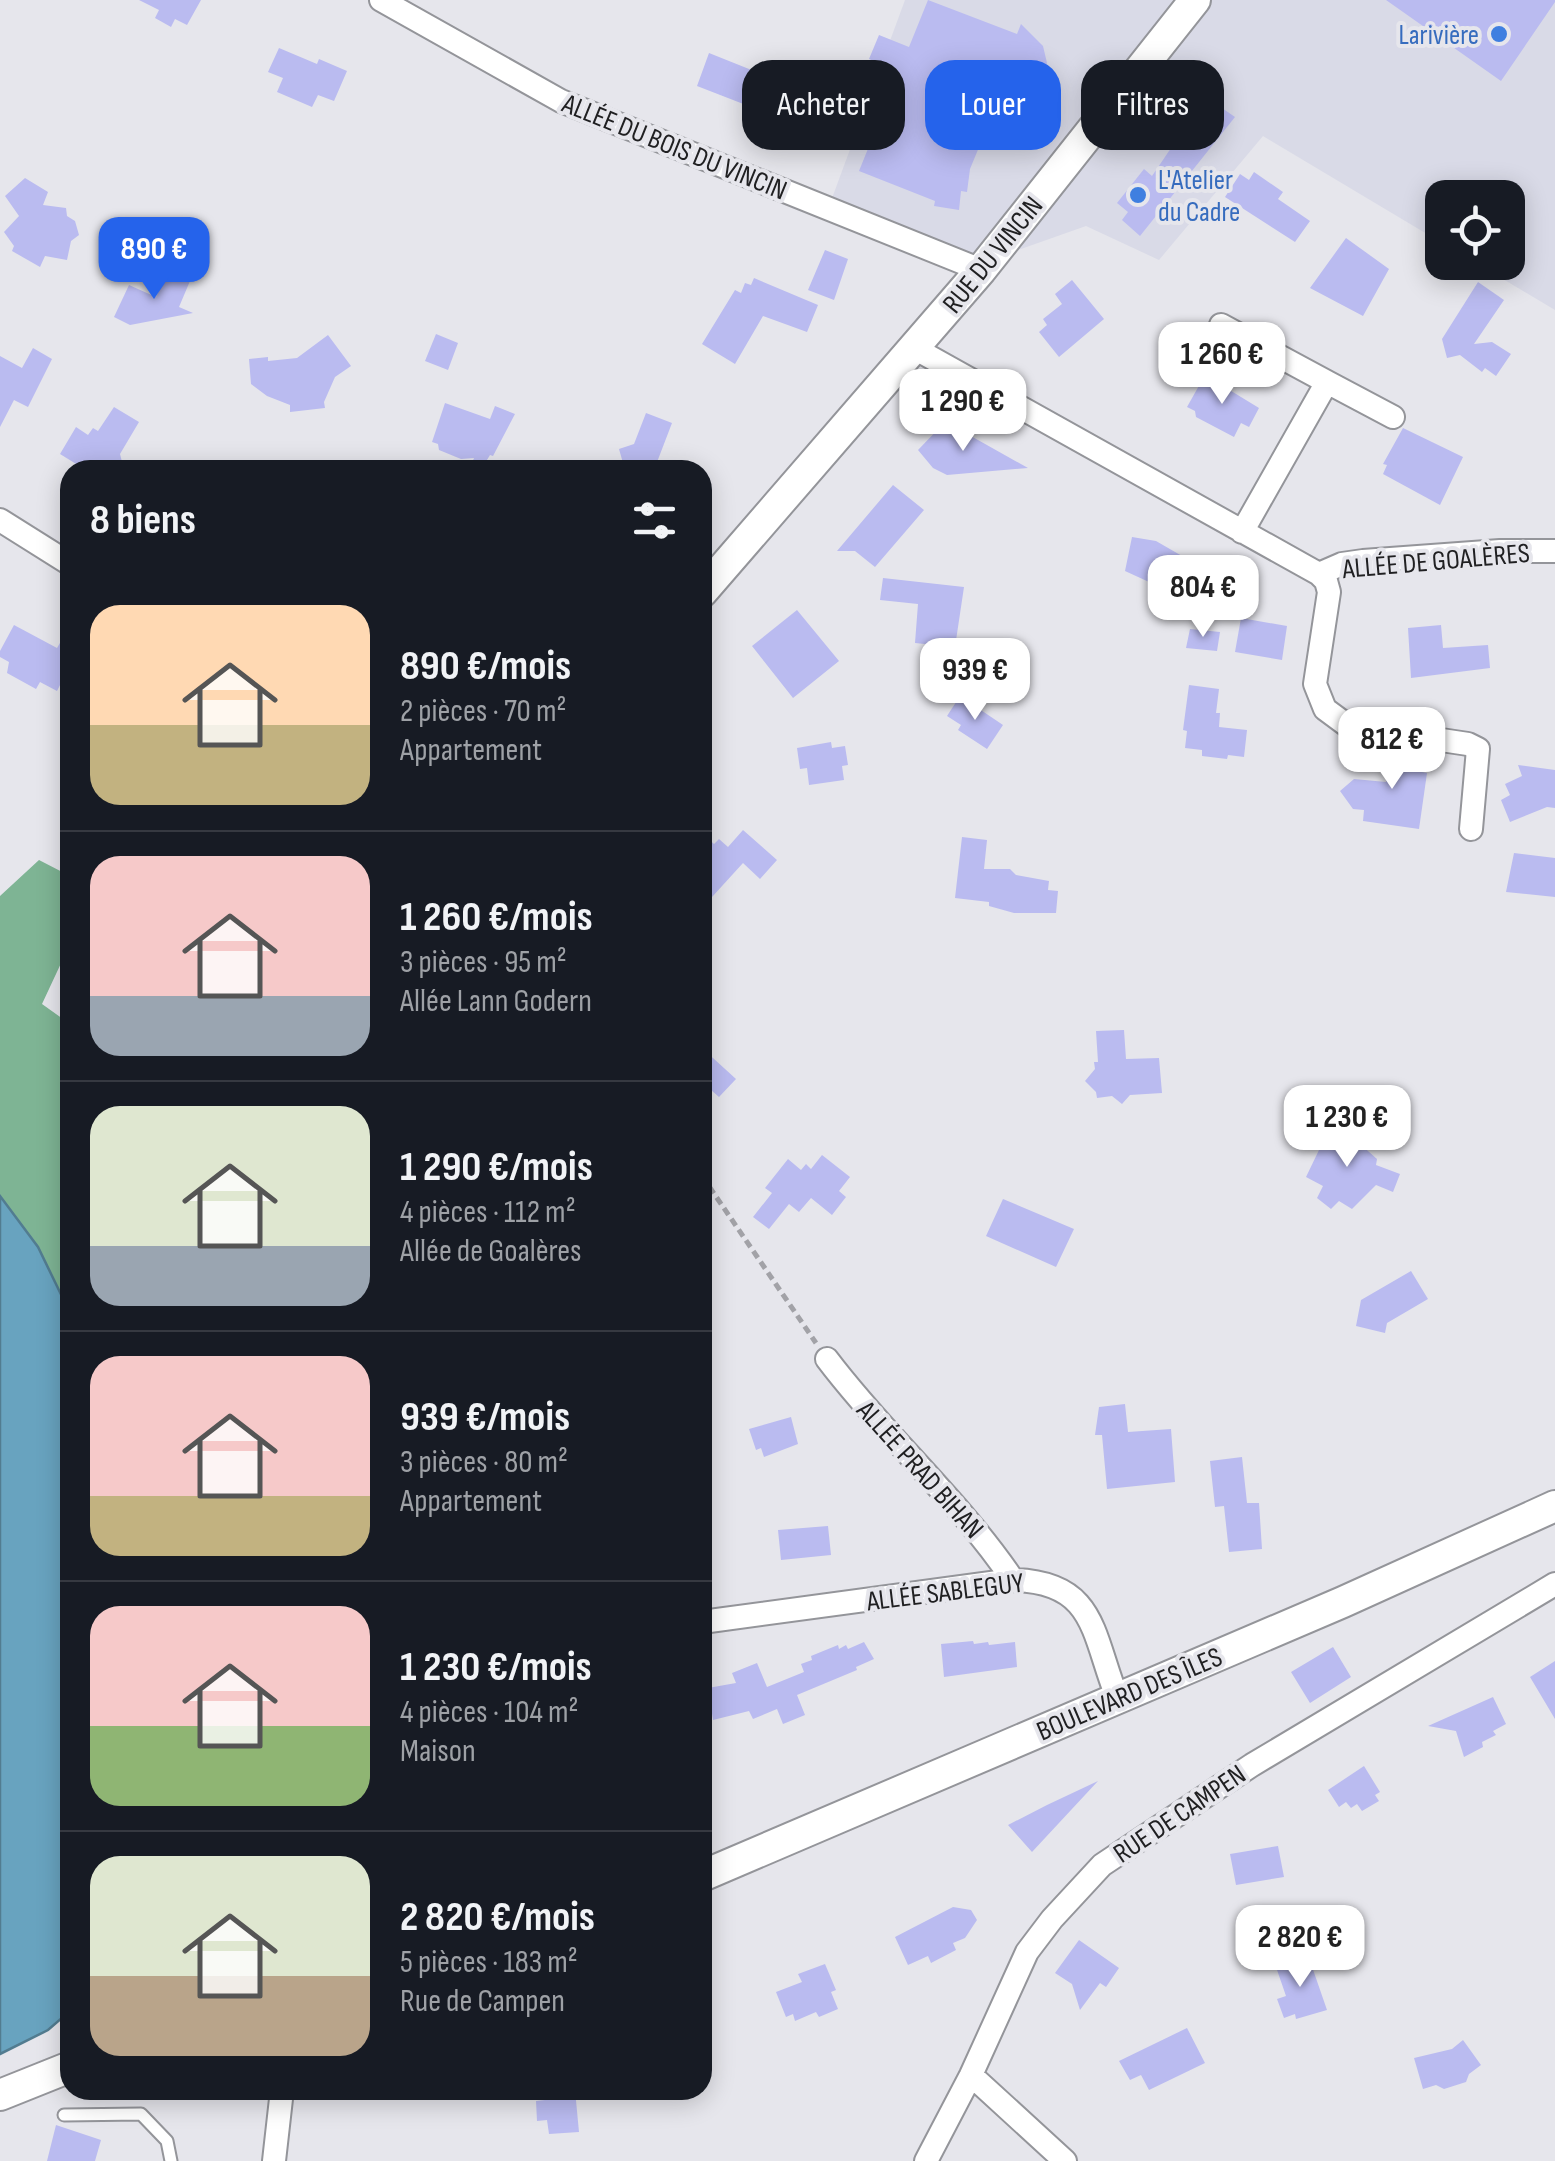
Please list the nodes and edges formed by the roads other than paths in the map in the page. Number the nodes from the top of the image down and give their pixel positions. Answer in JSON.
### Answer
{"nodes":[{"id":1,"x":381,"y":0,"type":"edge"},
{"id":2,"x":1195,"y":0,"type":"edge"},
{"id":3,"x":981,"y":270,"type":"junction"},
{"id":4,"x":1221,"y":325,"type":"dead end"},
{"id":5,"x":914,"y":348,"type":"junction"},
{"id":6,"x":1326,"y":382,"type":"junction"},
{"id":7,"x":1393,"y":416,"type":"dead end"},
{"id":8,"x":0,"y":520,"type":"edge"},
{"id":9,"x":1242,"y":532,"type":"junction"},
{"id":10,"x":1555,"y":551,"type":"edge"},
{"id":11,"x":60,"y":558,"type":"edge"},
{"id":12,"x":1319,"y":574,"type":"junction"},
{"id":13,"x":712,"y":580,"type":"edge"},
{"id":14,"x":1471,"y":829,"type":"dead end"},
{"id":15,"x":827,"y":1359,"type":"road end"},
{"id":16,"x":1555,"y":1506,"type":"edge"},
{"id":17,"x":1013,"y":1580,"type":"junction"},
{"id":18,"x":1555,"y":1584,"type":"edge"},
{"id":19,"x":712,"y":1621,"type":"edge"},
{"id":20,"x":1117,"y":1697,"type":"junction"},
{"id":21,"x":712,"y":1872,"type":"edge"},
{"id":22,"x":60,"y":2071,"type":"edge"},
{"id":23,"x":971,"y":2074,"type":"junction"},
{"id":24,"x":0,"y":2098,"type":"edge"},
{"id":25,"x":60,"y":2099,"type":"edge"},
{"id":26,"x":67,"y":2100,"type":"edge"},
{"id":27,"x":281,"y":2100,"type":"edge"},
{"id":28,"x":171,"y":2161,"type":"edge"},
{"id":29,"x":274,"y":2161,"type":"edge"},
{"id":30,"x":926,"y":2161,"type":"edge"},
{"id":31,"x":1065,"y":2161,"type":"edge"}],
"edges":[{"from":1,"to":3,"type":"street","name":"ALLÉE DU BOIS DU VINCIN"},
{"from":2,"to":3,"type":"main road","name":"RUE DU VINCIN"},
{"from":3,"to":5,"type":"main road","name":"RUE DU VINCIN"},
{"from":4,"to":6,"type":"street"},
{"from":5,"to":9,"type":"street","name":"ALLÉE DE GOALÈRES"},
{"from":5,"to":13,"type":"main road","name":"RUE DU VINCIN"},
{"from":6,"to":7,"type":"street"},
{"from":6,"to":9,"type":"street"},
{"from":8,"to":11,"type":"street"},
{"from":9,"to":12,"type":"street","name":"ALLÉE DE GOALÈRES"},
{"from":10,"to":12,"type":"street","name":"ALLÉE DE GOALÈRES"},
{"from":12,"to":14,"type":"street","name":"ALLÉE DE GOALÈRES"},
{"from":15,"to":17,"type":"street","name":"ALLÉE PRAD BIHAN"},
{"from":16,"to":20,"type":"main road","name":"BOULEVARD DES ÎLES"},
{"from":17,"to":19,"type":"street","name":"ALLÉE SABLEGUY"},
{"from":17,"to":20,"type":"street","name":"ALLÉE SABLEGUY"},
{"from":18,"to":23,"type":"street","name":"RUE DE CAMPEN"},
{"from":20,"to":21,"type":"main road","name":"BOULEVARD DES ÎLES"},
{"from":22,"to":24,"type":"main road"},
{"from":23,"to":30,"type":"street","name":"RUE DE CAMPEN"},
{"from":23,"to":31,"type":"street"},
{"from":24,"to":25,"type":"main road"},
{"from":26,"to":28,"type":"lane"},
{"from":27,"to":29,"type":"street"}]}
